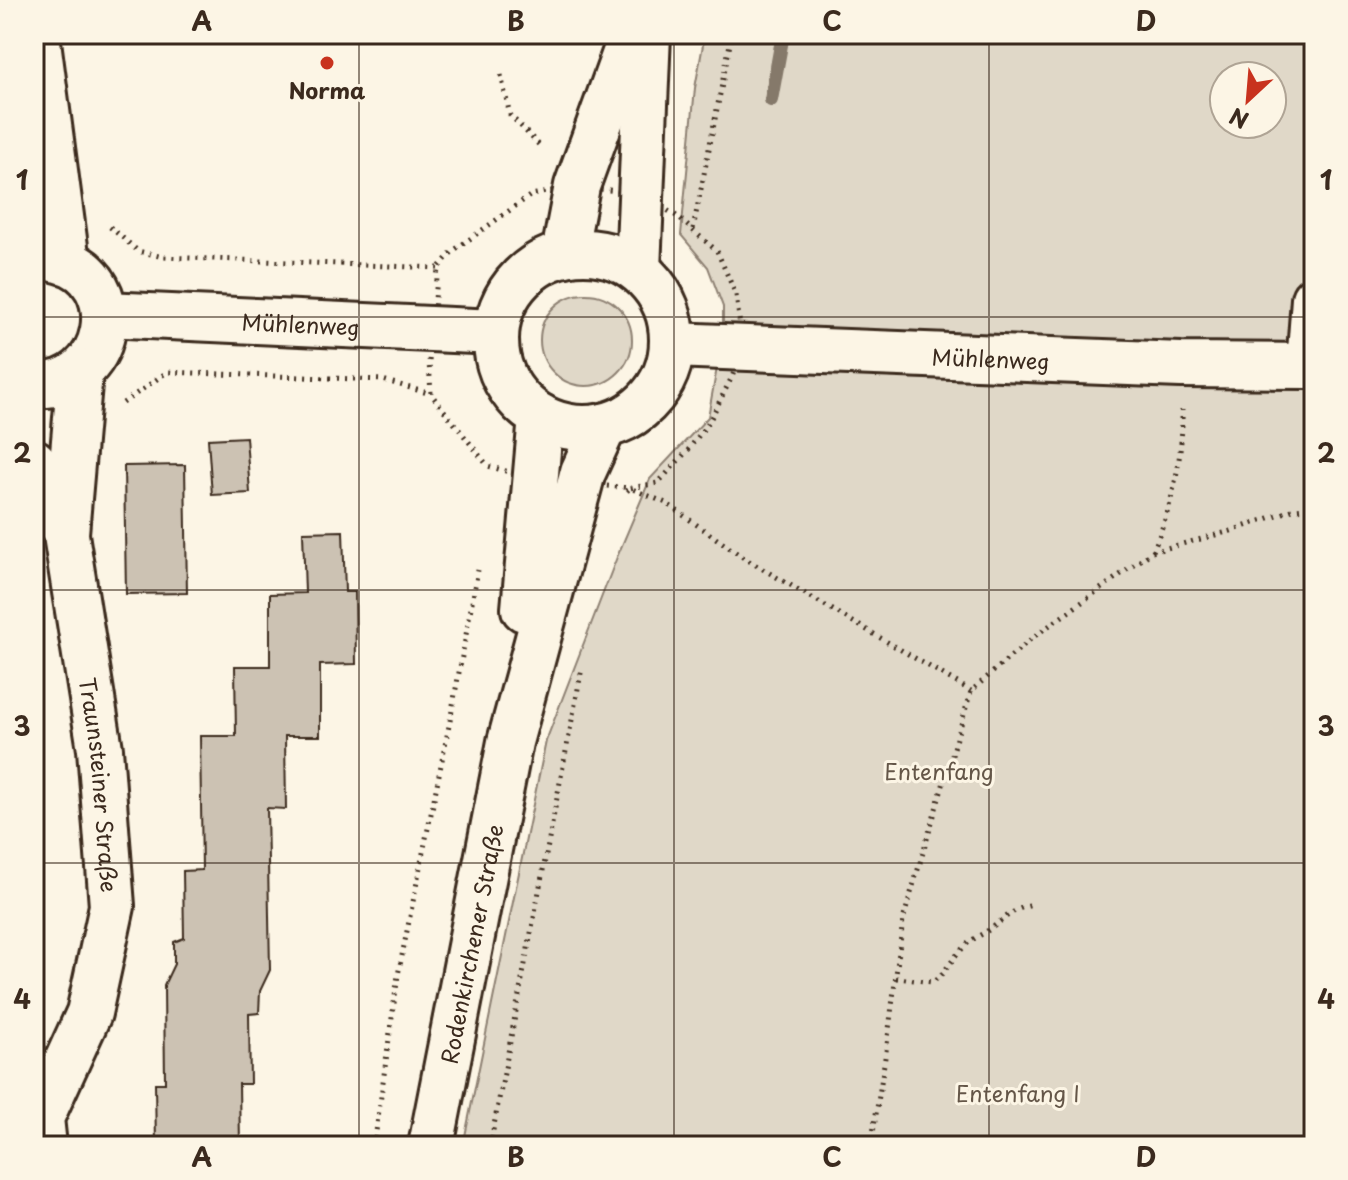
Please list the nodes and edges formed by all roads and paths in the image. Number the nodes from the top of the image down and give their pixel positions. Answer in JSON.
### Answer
{"nodes":[{"id":1,"x":37,"y":34,"type":"edge"},
{"id":2,"x":632,"y":34,"type":"edge"},
{"id":3,"x":648,"y":34,"type":"edge"},
{"id":4,"x":732,"y":34,"type":"edge"},
{"id":5,"x":501,"y":75,"type":"dead end"},
{"id":6,"x":543,"y":149,"type":"dead end"},
{"id":7,"x":531,"y":195,"type":"dead end"},
{"id":8,"x":61,"y":208,"type":"junction"},
{"id":9,"x":693,"y":230,"type":"dead end"},
{"id":10,"x":564,"y":254,"type":"junction"},
{"id":11,"x":51,"y":259,"type":"edge"},
{"id":12,"x":638,"y":269,"type":"junction"},
{"id":13,"x":1314,"y":299,"type":"edge"},
{"id":14,"x":105,"y":314,"type":"junction"},
{"id":15,"x":496,"y":332,"type":"junction"},
{"id":16,"x":673,"y":345,"type":"junction"},
{"id":17,"x":1181,"y":365,"type":"junction"},
{"id":18,"x":80,"y":372,"type":"junction"},
{"id":19,"x":34,"y":385,"type":"edge"},
{"id":20,"x":541,"y":417,"type":"junction"},
{"id":21,"x":604,"y":426,"type":"junction"},
{"id":22,"x":76,"y":439,"type":"junction"},
{"id":23,"x":34,"y":462,"type":"edge"},
{"id":24,"x":487,"y":481,"type":"dead end"},
{"id":25,"x":622,"y":496,"type":"dead end"},
{"id":26,"x":1314,"y":507,"type":"edge"},
{"id":27,"x":66,"y":535,"type":"junction"},
{"id":28,"x":1152,"y":552,"type":"junction"},
{"id":29,"x":480,"y":556,"type":"dead end"},
{"id":30,"x":583,"y":660,"type":"dead end"},
{"id":31,"x":971,"y":691,"type":"junction"},
{"id":32,"x":510,"y":742,"type":"junction"},
{"id":33,"x":1034,"y":905,"type":"dead end"},
{"id":34,"x":896,"y":978,"type":"junction"},
{"id":35,"x":40,"y":1128,"type":"edge"},
{"id":36,"x":374,"y":1146,"type":"edge"},
{"id":37,"x":431,"y":1146,"type":"edge"},
{"id":38,"x":490,"y":1146,"type":"edge"},
{"id":39,"x":871,"y":1146,"type":"edge"}],
"edges":[{"from":1,"to":8,"type":"street"},
{"from":2,"to":10,"type":"street"},
{"from":3,"to":12,"type":"street"},
{"from":4,"to":9,"type":"path"},
{"from":5,"to":6,"type":"path"},
{"from":7,"to":8,"type":"path"},
{"from":8,"to":11,"type":"street"},
{"from":10,"to":12,"type":"street"},
{"from":10,"to":15,"type":"street"},
{"from":11,"to":14,"type":"street"},
{"from":12,"to":16,"type":"street"},
{"from":13,"to":17,"type":"street","name":"Mühlenweg"},
{"from":14,"to":15,"type":"street","name":"Mühlenweg"},
{"from":14,"to":18,"type":"street"},
{"from":15,"to":20,"type":"street"},
{"from":16,"to":17,"type":"street","name":"Mühlenweg"},
{"from":16,"to":21,"type":"street"},
{"from":17,"to":28,"type":"path"},
{"from":18,"to":19,"type":"street"},
{"from":18,"to":22,"type":"street","name":"Traunsteiner Straße"},
{"from":20,"to":21,"type":"street"},
{"from":20,"to":32,"type":"street","name":"Rodenkirchener Straße"},
{"from":21,"to":32,"type":"street","name":"Rodenkirchener Straße"},
{"from":22,"to":24,"type":"path"},
{"from":22,"to":27,"type":"street","name":"Traunsteiner Straße"},
{"from":23,"to":27,"type":"street","name":"Traunsteiner Straße"},
{"from":25,"to":31,"type":"path"},
{"from":26,"to":28,"type":"path"},
{"from":27,"to":35,"type":"street","name":"Traunsteiner Straße"},
{"from":28,"to":31,"type":"path"},
{"from":29,"to":36,"type":"path"},
{"from":30,"to":38,"type":"path"},
{"from":31,"to":34,"type":"path"},
{"from":32,"to":37,"type":"street","name":"Rodenkirchener Straße"},
{"from":33,"to":34,"type":"path"},
{"from":34,"to":39,"type":"path"}]}
